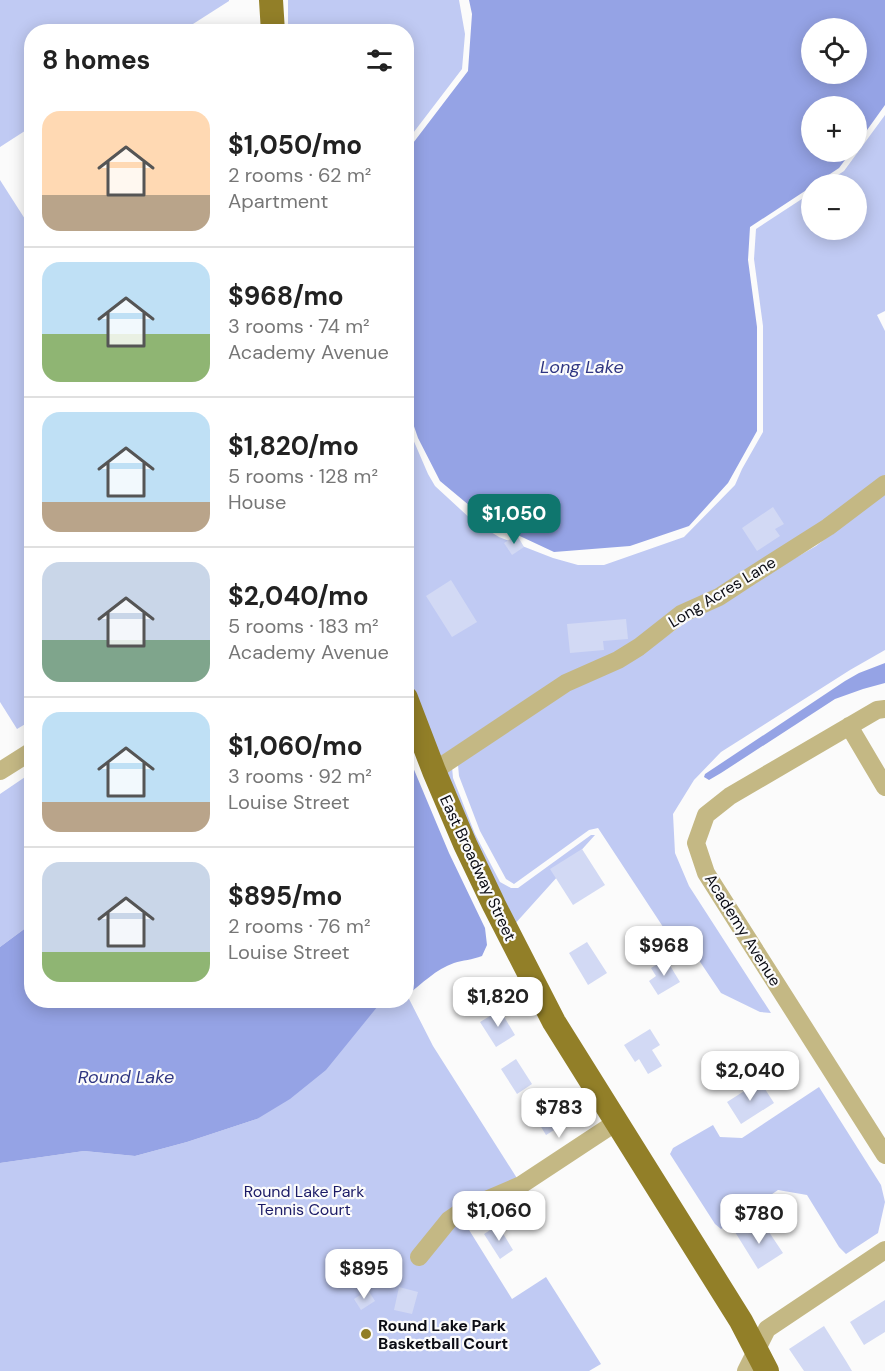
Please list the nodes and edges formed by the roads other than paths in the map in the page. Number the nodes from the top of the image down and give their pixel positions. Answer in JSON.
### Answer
{"nodes":[{"id":1,"x":271,"y":0,"type":"edge"},
{"id":2,"x":272,"y":24,"type":"edge"},
{"id":3,"x":885,"y":484,"type":"edge"},
{"id":4,"x":885,"y":709,"type":"edge"},
{"id":5,"x":414,"y":719,"type":"edge"},
{"id":6,"x":849,"y":726,"type":"junction"},
{"id":7,"x":24,"y":756,"type":"edge"},
{"id":8,"x":0,"y":771,"type":"edge"},
{"id":9,"x":434,"y":771,"type":"junction"},
{"id":10,"x":885,"y":787,"type":"edge"},
{"id":11,"x":615,"y":1123,"type":"junction"},
{"id":12,"x":885,"y":1155,"type":"edge"},
{"id":13,"x":885,"y":1250,"type":"edge"},
{"id":14,"x":419,"y":1257,"type":"dead end"},
{"id":15,"x":757,"y":1364,"type":"edge"}],
"edges":[{"from":1,"to":2,"type":"main road"},
{"from":3,"to":9,"type":"street","name":"Long Acres Lane"},
{"from":4,"to":6,"type":"street","name":"Academy Avenue"},
{"from":5,"to":9,"type":"main road","name":"East Broadway Street"},
{"from":6,"to":10,"type":"street"},
{"from":6,"to":12,"type":"street","name":"Academy Avenue"},
{"from":7,"to":8,"type":"street"},
{"from":9,"to":11,"type":"main road","name":"East Broadway Street"},
{"from":11,"to":14,"type":"street"},
{"from":11,"to":15,"type":"main road","name":"East Broadway Street"},
{"from":13,"to":15,"type":"street"}]}
